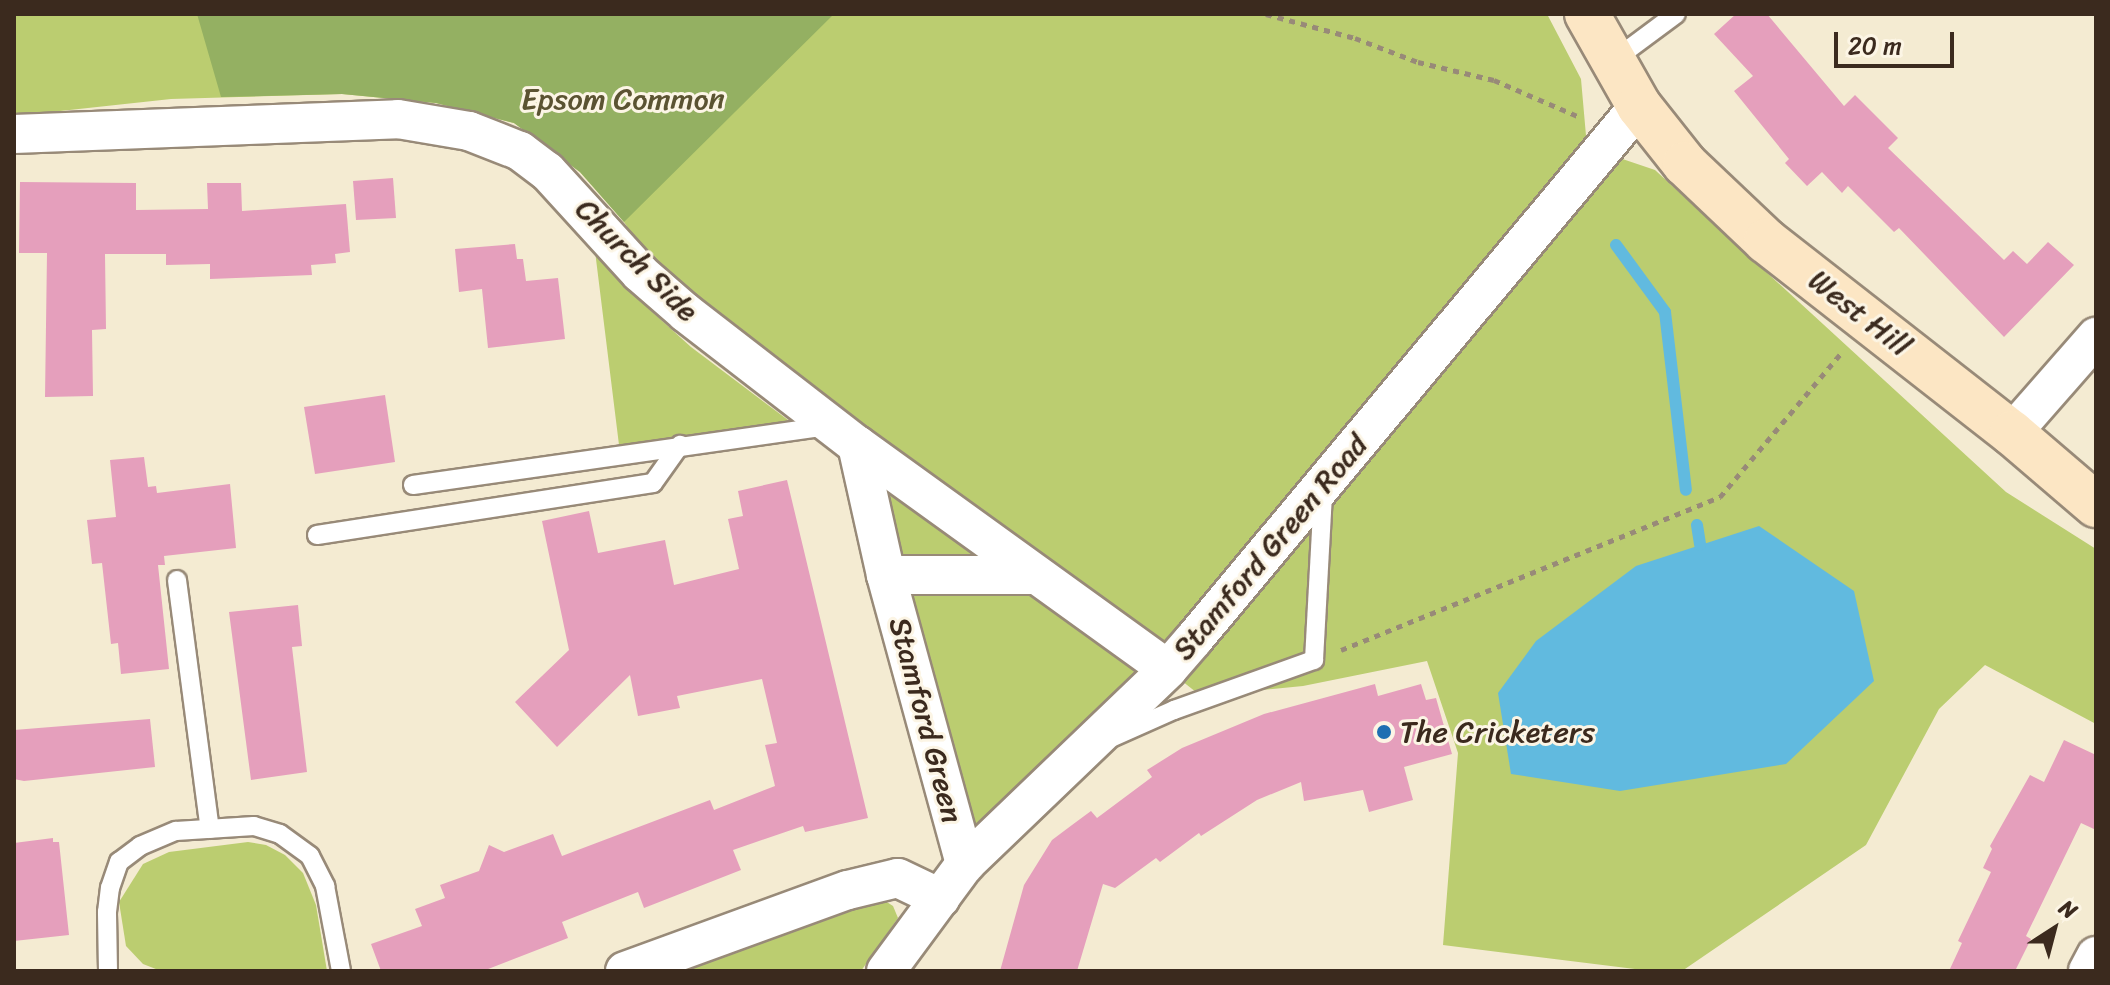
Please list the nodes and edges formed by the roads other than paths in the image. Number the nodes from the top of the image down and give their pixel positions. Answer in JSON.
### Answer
{"nodes":[{"id":1,"x":1587,"y":14,"type":"edge"},
{"id":2,"x":1676,"y":14,"type":"edge"},
{"id":3,"x":1613,"y":61,"type":"junction"},
{"id":4,"x":1627,"y":119,"type":"junction"},
{"id":5,"x":14,"y":134,"type":"edge"},
{"id":6,"x":2096,"y":337,"type":"edge"},
{"id":7,"x":2012,"y":433,"type":"junction"},
{"id":8,"x":844,"y":435,"type":"junction"},
{"id":9,"x":680,"y":445,"type":"junction"},
{"id":10,"x":1324,"y":484,"type":"junction"},
{"id":11,"x":413,"y":485,"type":"dead end"},
{"id":12,"x":2096,"y":505,"type":"edge"},
{"id":13,"x":317,"y":535,"type":"dead end"},
{"id":14,"x":886,"y":575,"type":"junction"},
{"id":15,"x":1036,"y":575,"type":"junction"},
{"id":16,"x":177,"y":580,"type":"dead end"},
{"id":17,"x":1168,"y":669,"type":"junction"},
{"id":18,"x":1084,"y":750,"type":"junction"},
{"id":19,"x":210,"y":829,"type":"junction"},
{"id":20,"x":965,"y":864,"type":"junction"},
{"id":21,"x":940,"y":898,"type":"junction"},
{"id":22,"x":2096,"y":956,"type":"edge"},
{"id":23,"x":108,"y":971,"type":"edge"},
{"id":24,"x":341,"y":971,"type":"edge"},
{"id":25,"x":625,"y":971,"type":"edge"},
{"id":26,"x":886,"y":971,"type":"edge"},
{"id":27,"x":2088,"y":971,"type":"edge"}],
"edges":[{"from":1,"to":3,"type":"main road","name":"West Hill"},
{"from":2,"to":3,"type":"lane"},
{"from":3,"to":4,"type":"main road","name":"West Hill"},
{"from":4,"to":7,"type":"main road","name":"West Hill"},
{"from":4,"to":10,"type":"street","name":"Stamford Green Road"},
{"from":5,"to":8,"type":"street","name":"Church Side"},
{"from":6,"to":7,"type":"street"},
{"from":7,"to":12,"type":"main road","name":"West Hill"},
{"from":8,"to":9,"type":"lane"},
{"from":8,"to":14,"type":"street","name":"Stamford Green"},
{"from":8,"to":15,"type":"street","name":"Church Side"},
{"from":9,"to":11,"type":"lane"},
{"from":9,"to":13,"type":"lane"},
{"from":10,"to":17,"type":"street","name":"Stamford Green Road"},
{"from":10,"to":18,"type":"lane"},
{"from":14,"to":15,"type":"street","name":"Stamford Green"},
{"from":14,"to":20,"type":"street","name":"Stamford Green"},
{"from":15,"to":17,"type":"street","name":"Church Side"},
{"from":16,"to":19,"type":"lane"},
{"from":17,"to":18,"type":"street","name":"Stamford Green Road"},
{"from":18,"to":20,"type":"street","name":"Stamford Green Road"},
{"from":19,"to":23,"type":"lane"},
{"from":19,"to":24,"type":"lane"},
{"from":20,"to":21,"type":"street","name":"Stamford Green Road"},
{"from":21,"to":25,"type":"street"},
{"from":21,"to":26,"type":"street","name":"Stamford Green Road"},
{"from":22,"to":27,"type":"street"}]}
